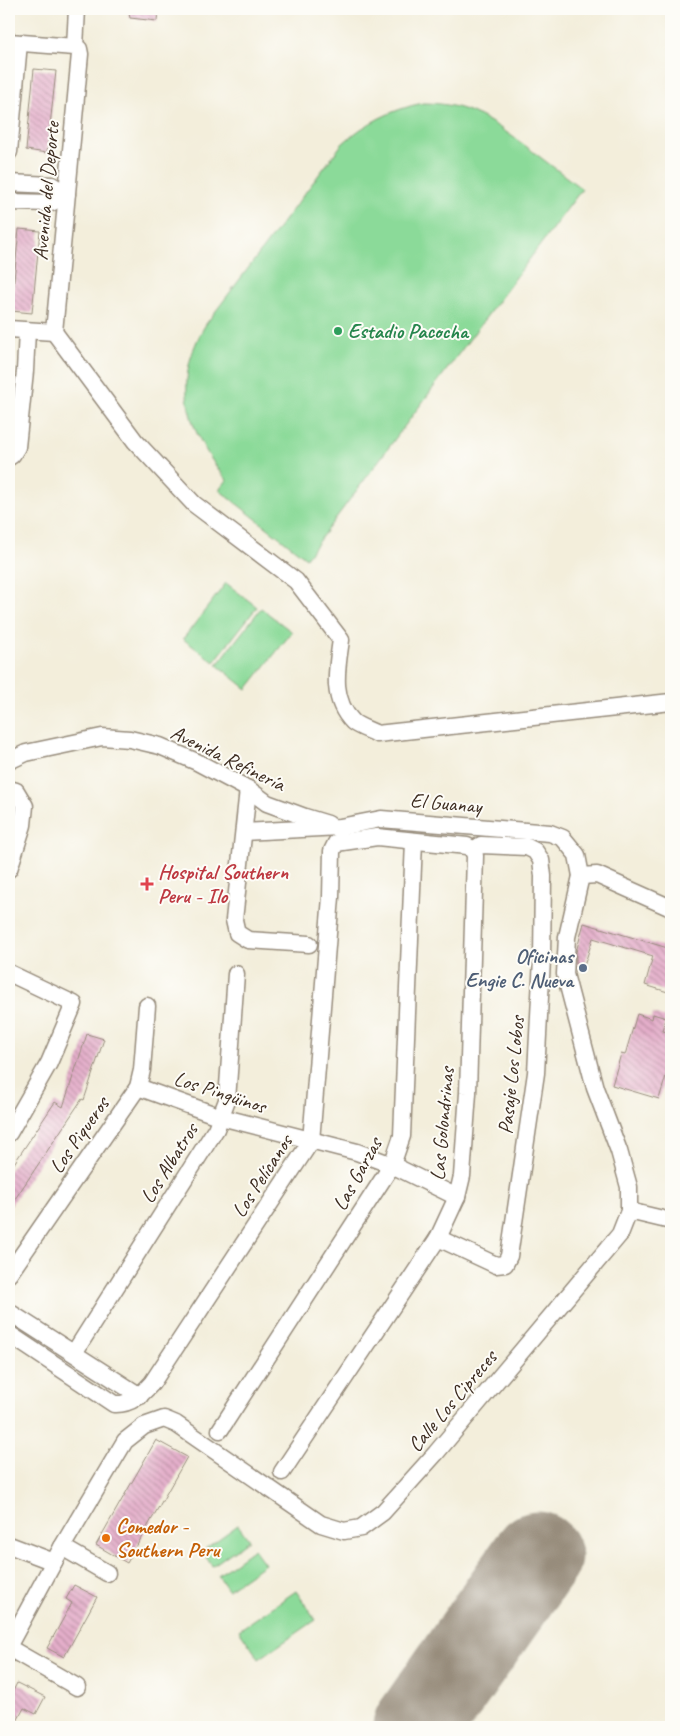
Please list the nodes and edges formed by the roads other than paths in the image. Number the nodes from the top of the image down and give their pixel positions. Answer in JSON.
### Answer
{"nodes":[{"id":1,"x":78,"y":9,"type":"edge"},
{"id":2,"x":14,"y":42,"type":"edge"},
{"id":3,"x":78,"y":51,"type":"junction"},
{"id":4,"x":9,"y":152,"type":"edge"},
{"id":5,"x":9,"y":183,"type":"edge"},
{"id":6,"x":67,"y":194,"type":"junction"},
{"id":7,"x":9,"y":202,"type":"edge"},
{"id":8,"x":9,"y":329,"type":"edge"},
{"id":9,"x":27,"y":331,"type":"junction"},
{"id":10,"x":54,"y":332,"type":"junction"},
{"id":11,"x":9,"y":457,"type":"edge"},
{"id":12,"x":671,"y":702,"type":"edge"},
{"id":13,"x":9,"y":761,"type":"edge"},
{"id":14,"x":9,"y":789,"type":"edge"},
{"id":15,"x":248,"y":789,"type":"junction"},
{"id":16,"x":340,"y":827,"type":"junction"},
{"id":17,"x":244,"y":832,"type":"junction"},
{"id":18,"x":550,"y":833,"type":"joint"},
{"id":19,"x":414,"y":841,"type":"junction"},
{"id":20,"x":473,"y":850,"type":"junction"},
{"id":21,"x":9,"y":869,"type":"edge"},
{"id":22,"x":581,"y":876,"type":"junction"},
{"id":23,"x":671,"y":908,"type":"edge"},
{"id":24,"x":309,"y":944,"type":"dead end"},
{"id":25,"x":9,"y":973,"type":"edge"},
{"id":26,"x":236,"y":974,"type":"dead end"},
{"id":27,"x":147,"y":1006,"type":"dead end"},
{"id":28,"x":138,"y":1088,"type":"junction"},
{"id":29,"x":221,"y":1117,"type":"junction"},
{"id":30,"x":9,"y":1133,"type":"edge"},
{"id":31,"x":311,"y":1140,"type":"junction"},
{"id":32,"x":392,"y":1165,"type":"junction"},
{"id":33,"x":457,"y":1197,"type":"junction"},
{"id":34,"x":629,"y":1211,"type":"junction"},
{"id":35,"x":671,"y":1221,"type":"edge"},
{"id":36,"x":438,"y":1238,"type":"junction"},
{"id":37,"x":9,"y":1274,"type":"edge"},
{"id":38,"x":9,"y":1312,"type":"edge"},
{"id":39,"x":9,"y":1334,"type":"edge"},
{"id":40,"x":74,"y":1353,"type":"junction"},
{"id":41,"x":140,"y":1396,"type":"junction"},
{"id":42,"x":220,"y":1430,"type":"dead end"},
{"id":43,"x":282,"y":1472,"type":"dead end"},
{"id":44,"x":9,"y":1545,"type":"edge"},
{"id":45,"x":62,"y":1547,"type":"junction"},
{"id":46,"x":54,"y":1562,"type":"junction"},
{"id":47,"x":107,"y":1573,"type":"dead end"},
{"id":48,"x":9,"y":1646,"type":"edge"},
{"id":49,"x":77,"y":1687,"type":"dead end"}],
"edges":[{"from":1,"to":3,"type":"street","name":"Avenida del Deporte"},
{"from":2,"to":3,"type":"street"},
{"from":2,"to":4,"type":"street"},
{"from":3,"to":6,"type":"street","name":"Avenida del Deporte"},
{"from":5,"to":6,"type":"street"},
{"from":6,"to":7,"type":"street"},
{"from":6,"to":10,"type":"street","name":"Avenida del Deporte"},
{"from":8,"to":9,"type":"street"},
{"from":9,"to":10,"type":"street"},
{"from":9,"to":11,"type":"street"},
{"from":10,"to":12,"type":"street"},
{"from":13,"to":15,"type":"street","name":"Avenida Refinería"},
{"from":14,"to":21,"type":"street"},
{"from":15,"to":16,"type":"street","name":"Avenida Refinería"},
{"from":15,"to":17,"type":"street"},
{"from":16,"to":17,"type":"street","name":"El Guanay"},
{"from":16,"to":18,"type":"street","name":"El Guanay"},
{"from":17,"to":24,"type":"street"},
{"from":18,"to":22,"type":"street","name":"Calle Los Cipreces"},
{"from":19,"to":20,"type":"street","name":"Los Pelícanos"},
{"from":19,"to":31,"type":"street","name":"Los Pelícanos"},
{"from":19,"to":32,"type":"street","name":"Las Garzas"},
{"from":20,"to":33,"type":"street","name":"Las Golondrinas"},
{"from":20,"to":36,"type":"street","name":"Pasaje Los Lobos"},
{"from":22,"to":23,"type":"street"},
{"from":22,"to":34,"type":"street","name":"Calle Los Cipreces"},
{"from":25,"to":30,"type":"street"},
{"from":26,"to":29,"type":"street","name":"Los Albatros"},
{"from":27,"to":28,"type":"street","name":"Los Piqueros"},
{"from":28,"to":29,"type":"street","name":"Los Pingüinos"},
{"from":28,"to":37,"type":"street","name":"Los Piqueros"},
{"from":29,"to":31,"type":"street","name":"Los Pingüinos"},
{"from":29,"to":40,"type":"street","name":"Los Albatros"},
{"from":31,"to":32,"type":"street","name":"Los Pingüinos"},
{"from":31,"to":41,"type":"street","name":"Los Pelícanos"},
{"from":32,"to":33,"type":"street","name":"Los Pingüinos"},
{"from":32,"to":42,"type":"street","name":"Las Garzas"},
{"from":33,"to":36,"type":"street","name":"Las Golondrinas"},
{"from":34,"to":35,"type":"street"},
{"from":34,"to":45,"type":"street","name":"Calle Los Cipreces"},
{"from":36,"to":43,"type":"street","name":"Las Golondrinas"},
{"from":38,"to":40,"type":"street"},
{"from":39,"to":41,"type":"street"},
{"from":40,"to":41,"type":"street"},
{"from":44,"to":46,"type":"street"},
{"from":45,"to":46,"type":"street","name":"Calle Los Cipreces"},
{"from":45,"to":47,"type":"street"},
{"from":46,"to":48,"type":"street","name":"Calle Los Cipreces"},
{"from":48,"to":49,"type":"street"}]}
